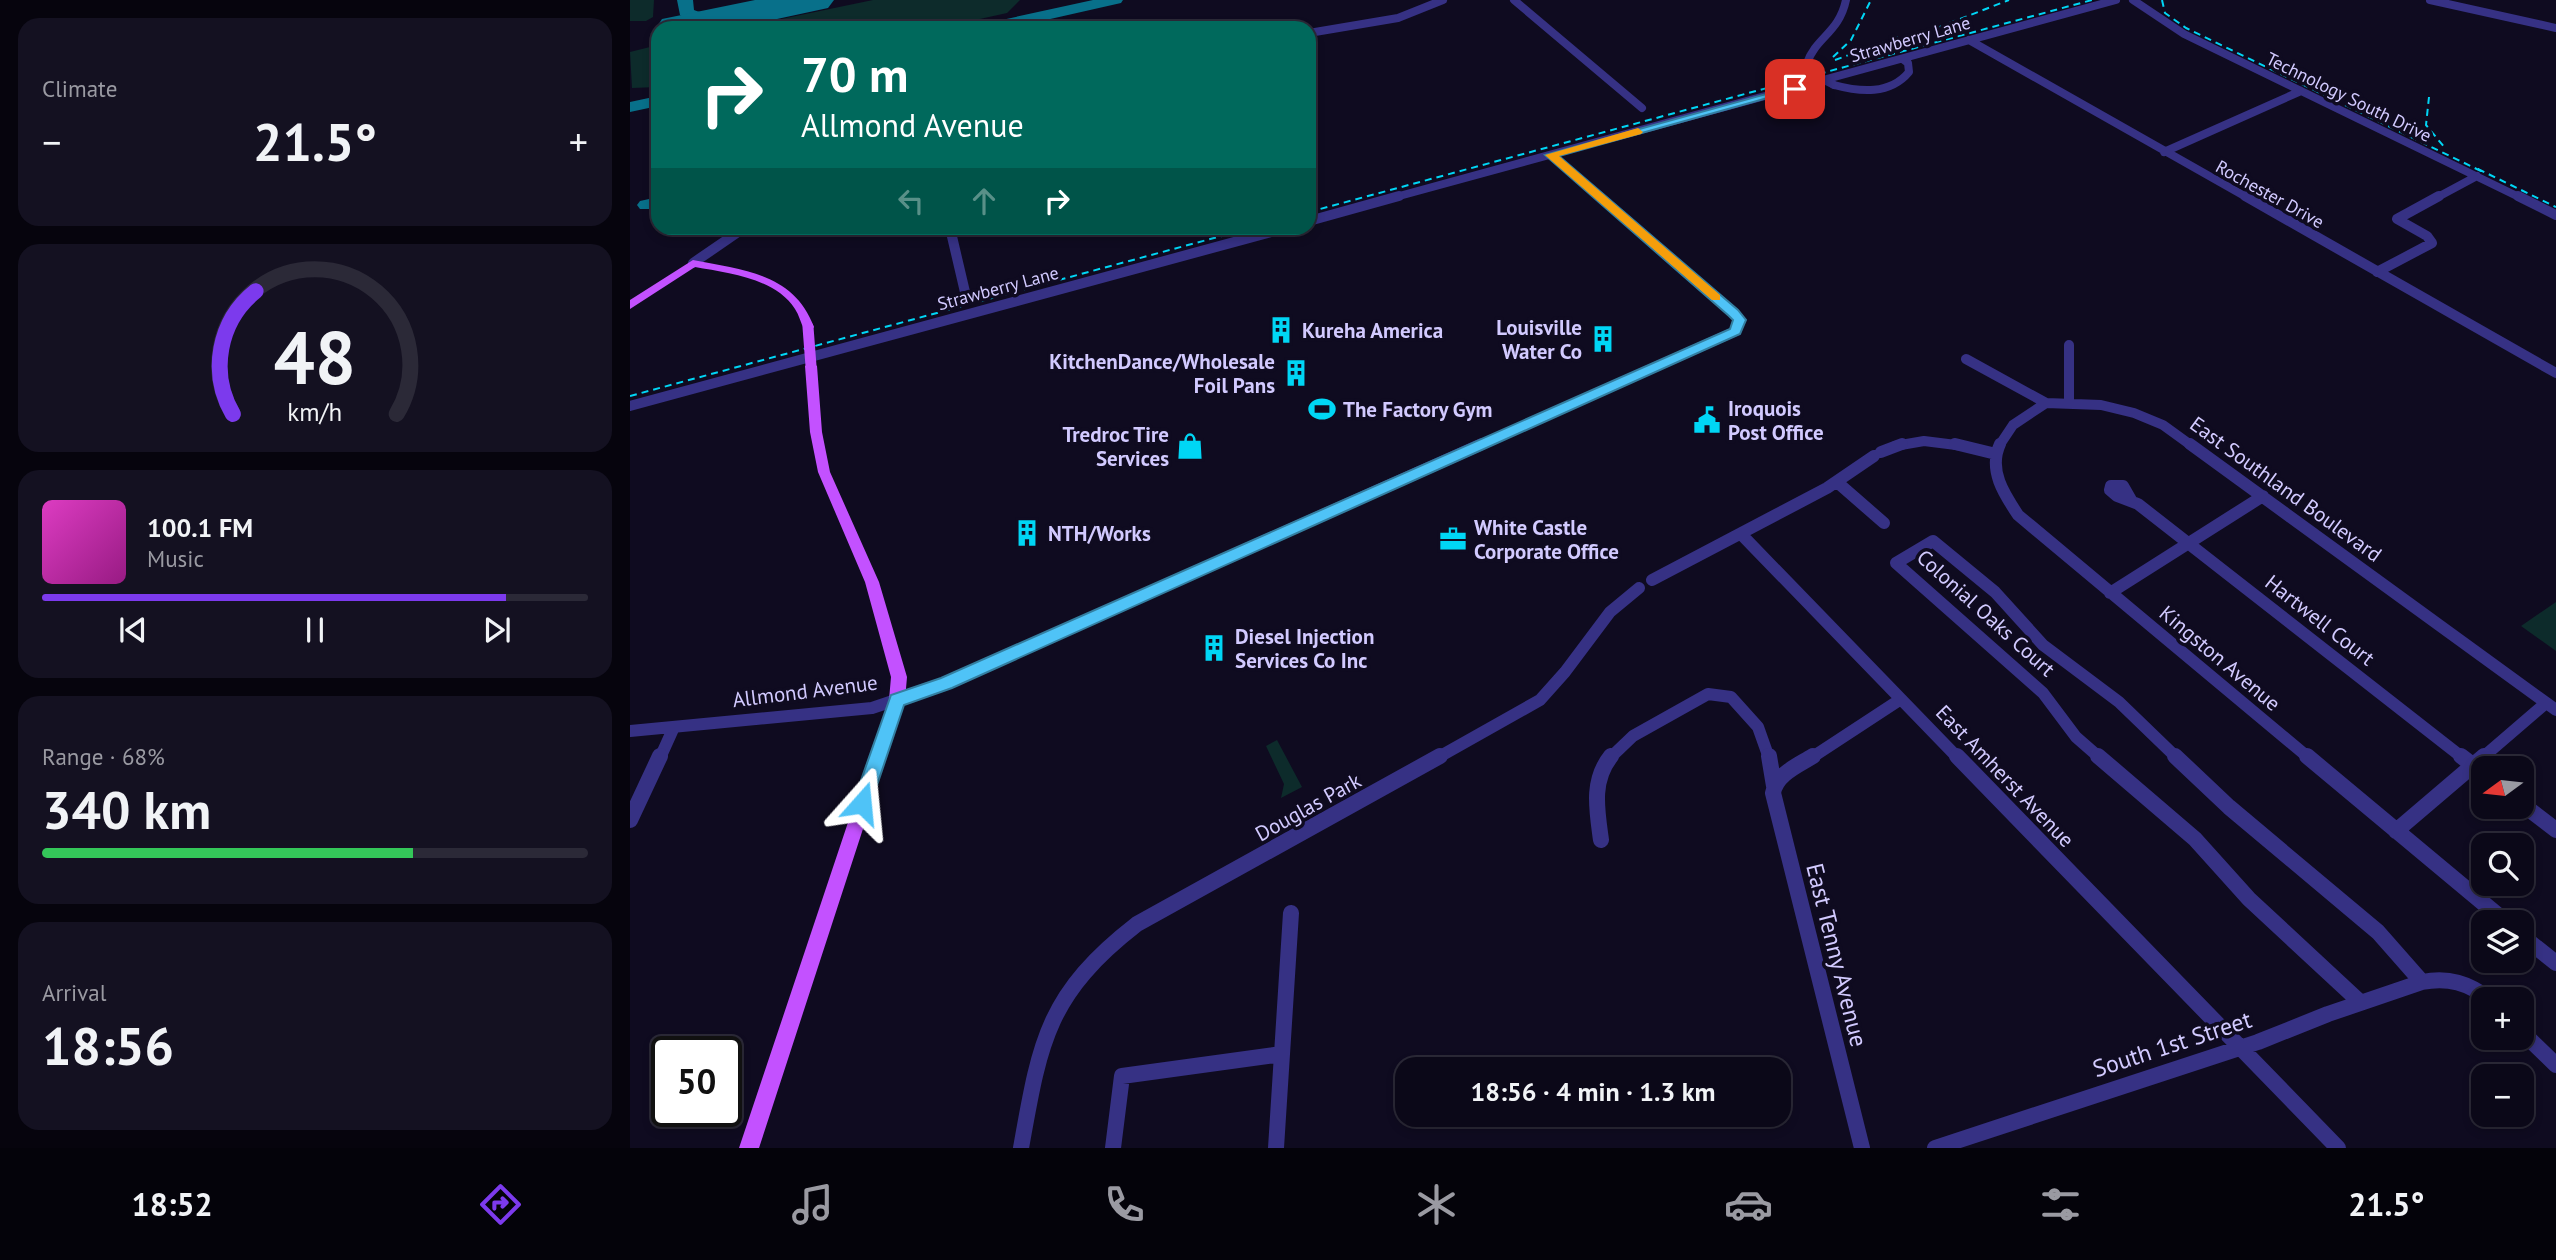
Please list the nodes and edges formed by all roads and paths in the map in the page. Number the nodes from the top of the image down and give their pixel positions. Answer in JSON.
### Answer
{"nodes":[{"id":1,"x":1443,"y":0,"type":"edge"},
{"id":2,"x":1514,"y":0,"type":"edge"},
{"id":3,"x":1846,"y":0,"type":"edge"},
{"id":4,"x":2116,"y":0,"type":"edge"},
{"id":5,"x":2133,"y":0,"type":"edge"},
{"id":6,"x":2430,"y":0,"type":"edge"},
{"id":7,"x":2556,"y":28,"type":"edge"},
{"id":8,"x":1316,"y":32,"type":"edge"},
{"id":9,"x":1969,"y":40,"type":"junction"},
{"id":10,"x":1904,"y":60,"type":"junction"},
{"id":11,"x":1871,"y":69,"type":"junction"},
{"id":12,"x":1899,"y":83,"type":"junction"},
{"id":13,"x":2301,"y":91,"type":"junction"},
{"id":14,"x":1642,"y":108,"type":"dead end"},
{"id":15,"x":2164,"y":152,"type":"junction"},
{"id":16,"x":1551,"y":155,"type":"junction"},
{"id":17,"x":2477,"y":176,"type":"junction"},
{"id":18,"x":2556,"y":215,"type":"edge"},
{"id":19,"x":1316,"y":219,"type":"edge"},
{"id":20,"x":734,"y":235,"type":"edge"},
{"id":21,"x":952,"y":235,"type":"edge"},
{"id":22,"x":1260,"y":235,"type":"edge"},
{"id":23,"x":693,"y":263,"type":"junction"},
{"id":24,"x":2377,"y":272,"type":"junction"},
{"id":25,"x":965,"y":292,"type":"dead end"},
{"id":26,"x":630,"y":306,"type":"edge"},
{"id":27,"x":2069,"y":345,"type":"dead end"},
{"id":28,"x":1966,"y":359,"type":"dead end"},
{"id":29,"x":2556,"y":373,"type":"edge"},
{"id":30,"x":2068,"y":402,"type":"junction"},
{"id":31,"x":2046,"y":403,"type":"junction"},
{"id":32,"x":630,"y":406,"type":"edge"},
{"id":33,"x":1996,"y":454,"type":"junction"},
{"id":34,"x":1837,"y":482,"type":"junction"},
{"id":35,"x":2263,"y":496,"type":"junction"},
{"id":36,"x":2131,"y":500,"type":"dead end"},
{"id":37,"x":1884,"y":523,"type":"dead end"},
{"id":38,"x":1741,"y":534,"type":"junction"},
{"id":39,"x":2186,"y":542,"type":"junction"},
{"id":40,"x":1646,"y":584,"type":"joint"},
{"id":41,"x":2110,"y":593,"type":"junction"},
{"id":42,"x":1901,"y":699,"type":"junction"},
{"id":43,"x":897,"y":700,"type":"junction"},
{"id":44,"x":2551,"y":706,"type":"edge"},
{"id":45,"x":674,"y":727,"type":"junction"},
{"id":46,"x":630,"y":731,"type":"edge"},
{"id":47,"x":2482,"y":756,"type":"edge"},
{"id":48,"x":2471,"y":764,"type":"joint"},
{"id":49,"x":1778,"y":781,"type":"junction"},
{"id":50,"x":2534,"y":813,"type":"edge"},
{"id":51,"x":630,"y":820,"type":"edge"},
{"id":52,"x":2556,"y":830,"type":"edge"},
{"id":53,"x":2396,"y":831,"type":"junction"},
{"id":54,"x":1601,"y":840,"type":"dead end"},
{"id":55,"x":2491,"y":910,"type":"edge"},
{"id":56,"x":1290,"y":913,"type":"dead end"},
{"id":57,"x":2534,"y":946,"type":"edge"},
{"id":58,"x":2556,"y":963,"type":"edge"},
{"id":59,"x":2422,"y":982,"type":"junction"},
{"id":60,"x":2471,"y":988,"type":"edge"},
{"id":61,"x":2360,"y":1003,"type":"junction"},
{"id":62,"x":2534,"y":1044,"type":"edge"},
{"id":63,"x":2239,"y":1047,"type":"junction"},
{"id":64,"x":1282,"y":1054,"type":"junction"},
{"id":65,"x":2556,"y":1065,"type":"edge"},
{"id":66,"x":1032,"y":1087,"type":"joint"},
{"id":67,"x":749,"y":1148,"type":"edge"},
{"id":68,"x":1021,"y":1148,"type":"edge"},
{"id":69,"x":1113,"y":1148,"type":"edge"},
{"id":70,"x":1276,"y":1148,"type":"edge"},
{"id":71,"x":1862,"y":1148,"type":"edge"},
{"id":72,"x":1935,"y":1148,"type":"edge"},
{"id":73,"x":2338,"y":1148,"type":"edge"}],
"edges":[{"from":1,"to":8,"type":"street"},
{"from":2,"to":14,"type":"street"},
{"from":3,"to":12,"type":"street","bridge":true},
{"from":4,"to":9,"type":"street","name":"Strawberry Lane"},
{"from":5,"to":13,"type":"street","name":"Technology South Drive"},
{"from":6,"to":7,"type":"street"},
{"from":9,"to":10,"type":"street","name":"Strawberry Lane"},
{"from":9,"to":15,"type":"street","name":"Rochester Drive"},
{"from":10,"to":11,"type":"street","name":"Strawberry Lane"},
{"from":10,"to":12,"type":"street"},
{"from":11,"to":12,"type":"street"},
{"from":11,"to":16,"type":"street","name":"Strawberry Lane"},
{"from":13,"to":15,"type":"street"},
{"from":13,"to":17,"type":"street","name":"Technology South Drive"},
{"from":15,"to":24,"type":"street","name":"Rochester Drive"},
{"from":16,"to":19,"type":"street","name":"Strawberry Lane"},
{"from":16,"to":43,"type":"street","name":"Allmond Avenue"},
{"from":17,"to":18,"type":"street","name":"Technology South Drive"},
{"from":17,"to":24,"type":"street"},
{"from":20,"to":23,"type":"street"},
{"from":21,"to":25,"type":"street"},
{"from":22,"to":32,"type":"street","name":"Strawberry Lane"},
{"from":23,"to":26,"type":"main road"},
{"from":23,"to":43,"type":"main road","bridge":true},
{"from":24,"to":29,"type":"street","name":"Rochester Drive"},
{"from":27,"to":30,"type":"street"},
{"from":28,"to":31,"type":"street"},
{"from":30,"to":31,"type":"street","name":"East Southland Boulevard"},
{"from":30,"to":35,"type":"street","name":"East Southland Boulevard"},
{"from":31,"to":33,"type":"street"},
{"from":33,"to":34,"type":"street"},
{"from":33,"to":41,"type":"street","name":"Kingston Avenue"},
{"from":34,"to":37,"type":"street"},
{"from":34,"to":38,"type":"street"},
{"from":35,"to":39,"type":"street"},
{"from":35,"to":44,"type":"street","name":"East Southland Boulevard"},
{"from":36,"to":39,"type":"street","name":"Hartwell Court"},
{"from":38,"to":40,"type":"street"},
{"from":38,"to":42,"type":"street","name":"East Amherst Avenue"},
{"from":39,"to":41,"type":"street"},
{"from":39,"to":48,"type":"street","name":"Hartwell Court"},
{"from":40,"to":66,"type":"street","name":"Douglas Park"},
{"from":41,"to":53,"type":"street","name":"Kingston Avenue"},
{"from":42,"to":49,"type":"street"},
{"from":42,"to":63,"type":"street","name":"East Amherst Avenue"},
{"from":43,"to":45,"type":"street","name":"Allmond Avenue"},
{"from":43,"to":67,"type":"main road"},
{"from":44,"to":47,"type":"street"},
{"from":45,"to":46,"type":"street","name":"Allmond Avenue"},
{"from":45,"to":51,"type":"street"},
{"from":48,"to":53,"type":"street"},
{"from":49,"to":54,"type":"street","name":"East Tenny Avenue"},
{"from":49,"to":71,"type":"street","name":"East Tenny Avenue"},
{"from":50,"to":52,"type":"street"},
{"from":53,"to":55,"type":"street","name":"Kingston Avenue"},
{"from":56,"to":64,"type":"street"},
{"from":57,"to":58,"type":"street"},
{"from":59,"to":60,"type":"street"},
{"from":59,"to":61,"type":"street","name":"South 1st Street"},
{"from":59,"to":61,"type":"street","name":"Colonial Oaks Court"},
{"from":61,"to":63,"type":"street","name":"South 1st Street"},
{"from":62,"to":65,"type":"street"},
{"from":63,"to":72,"type":"street","name":"South 1st Street"},
{"from":63,"to":73,"type":"street","name":"East Amherst Avenue"},
{"from":64,"to":69,"type":"street"},
{"from":64,"to":70,"type":"street"},
{"from":66,"to":68,"type":"street"}]}
